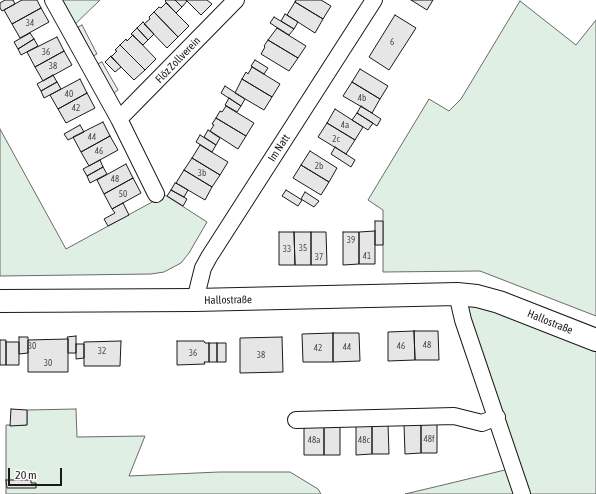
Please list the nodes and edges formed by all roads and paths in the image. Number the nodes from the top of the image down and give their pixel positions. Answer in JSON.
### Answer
{"nodes":[{"id":1,"x":53,"y":0,"type":"edge"},
{"id":2,"x":236,"y":0,"type":"edge"},
{"id":3,"x":374,"y":0,"type":"edge"},
{"id":4,"x":119,"y":119,"type":"junction"},
{"id":5,"x":156,"y":194,"type":"dead end"},
{"id":6,"x":457,"y":294,"type":"junction"},
{"id":7,"x":195,"y":300,"type":"junction"},
{"id":8,"x":0,"y":301,"type":"edge"},
{"id":9,"x":596,"y":340,"type":"edge"},
{"id":10,"x":497,"y":417,"type":"junction"},
{"id":11,"x":296,"y":420,"type":"dead end"},
{"id":12,"x":522,"y":494,"type":"edge"}],
"edges":[{"from":1,"to":4,"type":"street"},
{"from":2,"to":4,"type":"street","name":"Flöz Zollverein"},
{"from":3,"to":7,"type":"street","name":"Im Natt"},
{"from":4,"to":5,"type":"street"},
{"from":6,"to":7,"type":"main road","name":"Hallostraße"},
{"from":6,"to":9,"type":"main road","name":"Hallostraße"},
{"from":6,"to":10,"type":"street"},
{"from":7,"to":8,"type":"main road","name":"Hallostraße"},
{"from":10,"to":11,"type":"street"},
{"from":10,"to":12,"type":"street"}]}
